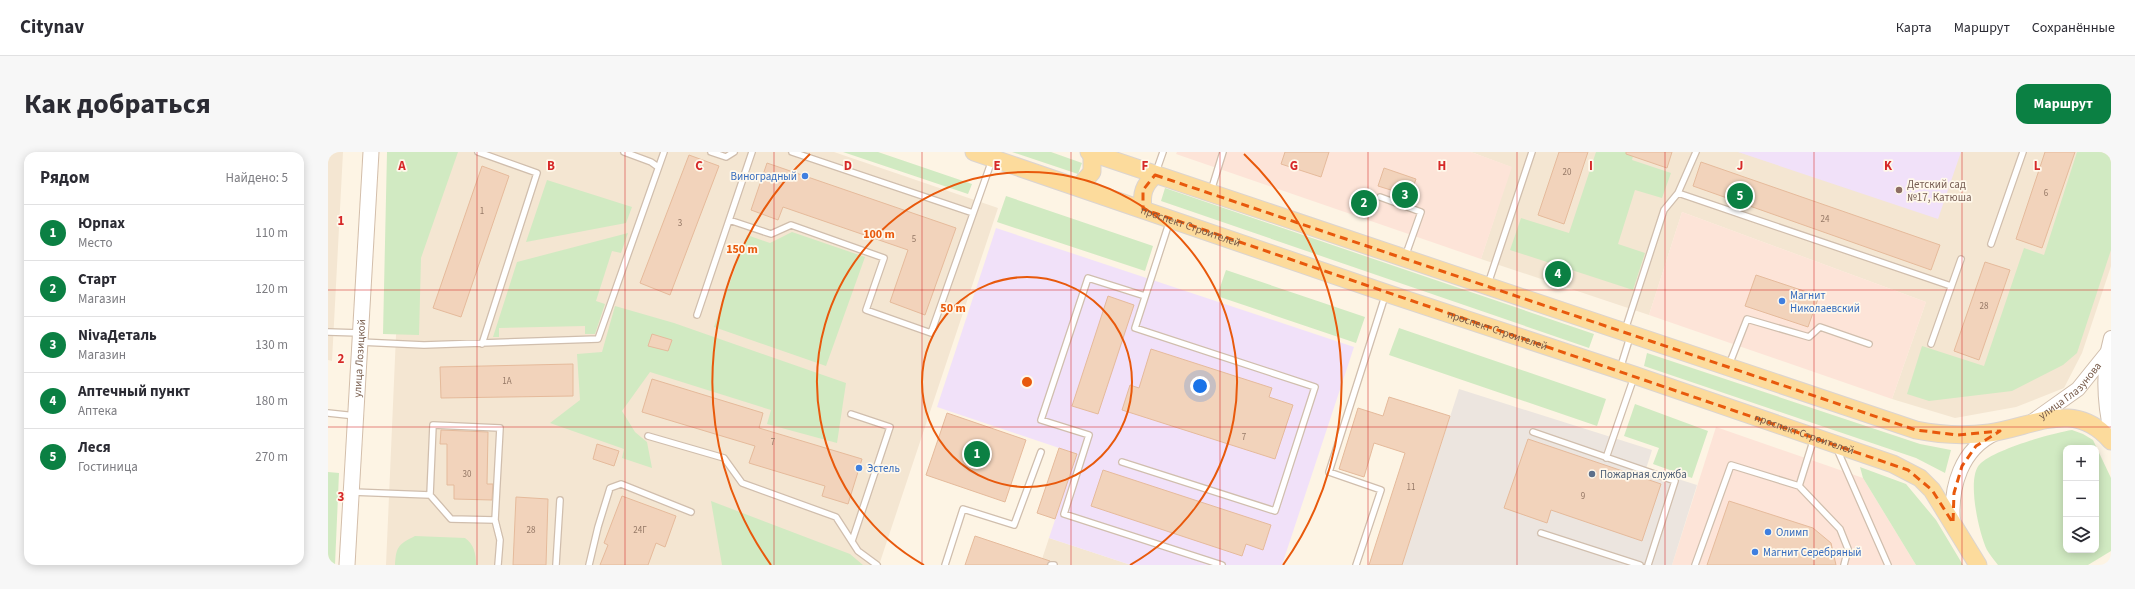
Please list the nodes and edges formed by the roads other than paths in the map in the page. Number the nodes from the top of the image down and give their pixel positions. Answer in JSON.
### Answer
{"nodes":[{"id":1,"x":371,"y":152,"type":"edge"},
{"id":2,"x":478,"y":152,"type":"edge"},
{"id":3,"x":498,"y":152,"type":"edge"},
{"id":4,"x":624,"y":152,"type":"edge"},
{"id":5,"x":664,"y":152,"type":"edge"},
{"id":6,"x":711,"y":152,"type":"edge"},
{"id":7,"x":734,"y":152,"type":"edge"},
{"id":8,"x":752,"y":152,"type":"edge"},
{"id":9,"x":792,"y":152,"type":"edge"},
{"id":10,"x":974,"y":152,"type":"edge"},
{"id":11,"x":1091,"y":152,"type":"edge"},
{"id":12,"x":1163,"y":152,"type":"edge"},
{"id":13,"x":1223,"y":152,"type":"edge"},
{"id":14,"x":1532,"y":152,"type":"edge"},
{"id":15,"x":1696,"y":152,"type":"edge"},
{"id":16,"x":2023,"y":152,"type":"edge"},
{"id":17,"x":496,"y":158,"type":"junction"},
{"id":18,"x":993,"y":158,"type":"junction"},
{"id":19,"x":658,"y":167,"type":"junction"},
{"id":20,"x":1155,"y":175,"type":"junction"},
{"id":21,"x":1079,"y":187,"type":"junction"},
{"id":22,"x":1210,"y":193,"type":"junction"},
{"id":23,"x":1678,"y":193,"type":"junction"},
{"id":24,"x":1380,"y":197,"type":"dead end"},
{"id":25,"x":1143,"y":209,"type":"junction"},
{"id":26,"x":973,"y":213,"type":"junction"},
{"id":27,"x":1171,"y":218,"type":"junction"},
{"id":28,"x":729,"y":220,"type":"junction"},
{"id":29,"x":1991,"y":244,"type":"dead end"},
{"id":30,"x":1405,"y":259,"type":"junction"},
{"id":31,"x":1961,"y":259,"type":"dead end"},
{"id":32,"x":1487,"y":286,"type":"junction"},
{"id":33,"x":1951,"y":286,"type":"junction"},
{"id":34,"x":1386,"y":293,"type":"junction"},
{"id":35,"x":1145,"y":296,"type":"junction"},
{"id":36,"x":697,"y":315,"type":"dead end"},
{"id":37,"x":328,"y":332,"type":"edge"},
{"id":38,"x":1627,"y":333,"type":"junction"},
{"id":39,"x":360,"y":337,"type":"junction"},
{"id":40,"x":2111,"y":338,"type":"edge"},
{"id":41,"x":482,"y":344,"type":"junction"},
{"id":42,"x":1869,"y":344,"type":"dead end"},
{"id":43,"x":1931,"y":344,"type":"dead end"},
{"id":44,"x":2107,"y":353,"type":"junction"},
{"id":45,"x":1728,"y":367,"type":"junction"},
{"id":46,"x":1627,"y":373,"type":"junction"},
{"id":47,"x":328,"y":413,"type":"edge"},
{"id":48,"x":851,"y":414,"type":"dead end"},
{"id":49,"x":356,"y":416,"type":"junction"},
{"id":50,"x":2029,"y":423,"type":"junction"},
{"id":51,"x":2000,"y":431,"type":"junction"},
{"id":52,"x":2111,"y":431,"type":"edge"},
{"id":53,"x":1533,"y":432,"type":"dead end"},
{"id":54,"x":648,"y":436,"type":"dead end"},
{"id":55,"x":1814,"y":436,"type":"junction"},
{"id":56,"x":2111,"y":441,"type":"edge"},
{"id":57,"x":1834,"y":443,"type":"junction"},
{"id":58,"x":1041,"y":452,"type":"dead end"},
{"id":59,"x":1606,"y":458,"type":"junction"},
{"id":60,"x":1122,"y":462,"type":"dead end"},
{"id":61,"x":1799,"y":486,"type":"junction"},
{"id":62,"x":352,"y":492,"type":"junction"},
{"id":63,"x":430,"y":495,"type":"junction"},
{"id":64,"x":560,"y":500,"type":"dead end"},
{"id":65,"x":691,"y":512,"type":"dead end"},
{"id":66,"x":495,"y":520,"type":"junction"},
{"id":67,"x":1953,"y":523,"type":"junction"},
{"id":68,"x":1541,"y":533,"type":"dead end"},
{"id":69,"x":852,"y":541,"type":"junction"},
{"id":70,"x":347,"y":565,"type":"edge"},
{"id":71,"x":498,"y":565,"type":"edge"},
{"id":72,"x":556,"y":565,"type":"edge"},
{"id":73,"x":589,"y":565,"type":"edge"},
{"id":74,"x":877,"y":565,"type":"edge"},
{"id":75,"x":945,"y":565,"type":"edge"},
{"id":76,"x":1222,"y":565,"type":"edge"},
{"id":77,"x":1356,"y":565,"type":"edge"},
{"id":78,"x":1640,"y":565,"type":"edge"},
{"id":79,"x":1648,"y":565,"type":"edge"},
{"id":80,"x":1696,"y":565,"type":"edge"},
{"id":81,"x":1844,"y":565,"type":"edge"},
{"id":82,"x":1888,"y":565,"type":"edge"},
{"id":83,"x":1978,"y":565,"type":"edge"}],
"edges":[{"from":1,"to":39,"type":"main road","name":"улица Лозицкой"},
{"from":2,"to":17,"type":"lane"},
{"from":3,"to":17,"type":"lane"},
{"from":4,"to":19,"type":"lane"},
{"from":5,"to":19,"type":"lane"},
{"from":6,"to":7,"type":"lane"},
{"from":8,"to":28,"type":"lane"},
{"from":9,"to":26,"type":"lane"},
{"from":10,"to":18,"type":"main road","name":"проспект Строителей"},
{"from":11,"to":20,"type":"main road"},
{"from":11,"to":21,"type":"main road"},
{"from":12,"to":20,"type":"lane"},
{"from":13,"to":22,"type":"lane"},
{"from":14,"to":32,"type":"lane"},
{"from":15,"to":23,"type":"lane"},
{"from":16,"to":29,"type":"lane"},
{"from":17,"to":41,"type":"lane"},
{"from":18,"to":21,"type":"main road","name":"проспект Строителей"},
{"from":18,"to":26,"type":"lane"},
{"from":19,"to":41,"type":"lane"},
{"from":20,"to":22,"type":"main road"},
{"from":20,"to":25,"type":"main road"},
{"from":21,"to":25,"type":"main road","name":"проспект Строителей"},
{"from":22,"to":30,"type":"main road"},
{"from":23,"to":33,"type":"lane"},
{"from":23,"to":38,"type":"lane"},
{"from":24,"to":30,"type":"lane"},
{"from":25,"to":27,"type":"main road","name":"проспект Строителей"},
{"from":26,"to":28,"type":"lane"},
{"from":27,"to":34,"type":"main road","name":"проспект Строителей"},
{"from":27,"to":35,"type":"lane"},
{"from":28,"to":36,"type":"lane"},
{"from":30,"to":32,"type":"main road"},
{"from":31,"to":33,"type":"lane"},
{"from":32,"to":38,"type":"main road"},
{"from":33,"to":43,"type":"lane"},
{"from":34,"to":46,"type":"main road","name":"проспект Строителей"},
{"from":34,"to":77,"type":"lane"},
{"from":35,"to":60,"type":"lane"},
{"from":35,"to":76,"type":"lane"},
{"from":37,"to":39,"type":"lane"},
{"from":38,"to":45,"type":"main road"},
{"from":38,"to":46,"type":"lane"},
{"from":39,"to":41,"type":"lane"},
{"from":39,"to":49,"type":"main road","name":"улица Лозицкой"},
{"from":40,"to":44,"type":"street","name":"улица Глазунова"},
{"from":42,"to":45,"type":"lane"},
{"from":44,"to":50,"type":"street","name":"улица Глазунова"},
{"from":44,"to":52,"type":"street","name":"улица Глазунова"},
{"from":45,"to":51,"type":"main road"},
{"from":46,"to":55,"type":"main road","name":"проспект Строителей"},
{"from":46,"to":59,"type":"lane"},
{"from":47,"to":49,"type":"lane"},
{"from":48,"to":69,"type":"lane"},
{"from":49,"to":62,"type":"main road","name":"улица Лозицкой"},
{"from":50,"to":51,"type":"main road"},
{"from":50,"to":56,"type":"main road"},
{"from":51,"to":67,"type":"street"},
{"from":53,"to":59,"type":"lane"},
{"from":54,"to":69,"type":"lane"},
{"from":55,"to":57,"type":"main road","name":"проспект Строителей"},
{"from":55,"to":61,"type":"lane"},
{"from":57,"to":67,"type":"main road","name":"проспект Строителей"},
{"from":57,"to":82,"type":"lane"},
{"from":58,"to":75,"type":"lane"},
{"from":59,"to":79,"type":"lane"},
{"from":61,"to":80,"type":"lane"},
{"from":61,"to":81,"type":"lane"},
{"from":62,"to":63,"type":"lane"},
{"from":62,"to":70,"type":"main road","name":"улица Лозицкой"},
{"from":63,"to":66,"type":"lane"},
{"from":63,"to":66,"type":"lane"},
{"from":64,"to":72,"type":"lane"},
{"from":65,"to":73,"type":"lane"},
{"from":66,"to":71,"type":"lane"},
{"from":67,"to":83,"type":"main road","name":"проспект Строителей"},
{"from":68,"to":78,"type":"lane"},
{"from":69,"to":74,"type":"lane"}]}
